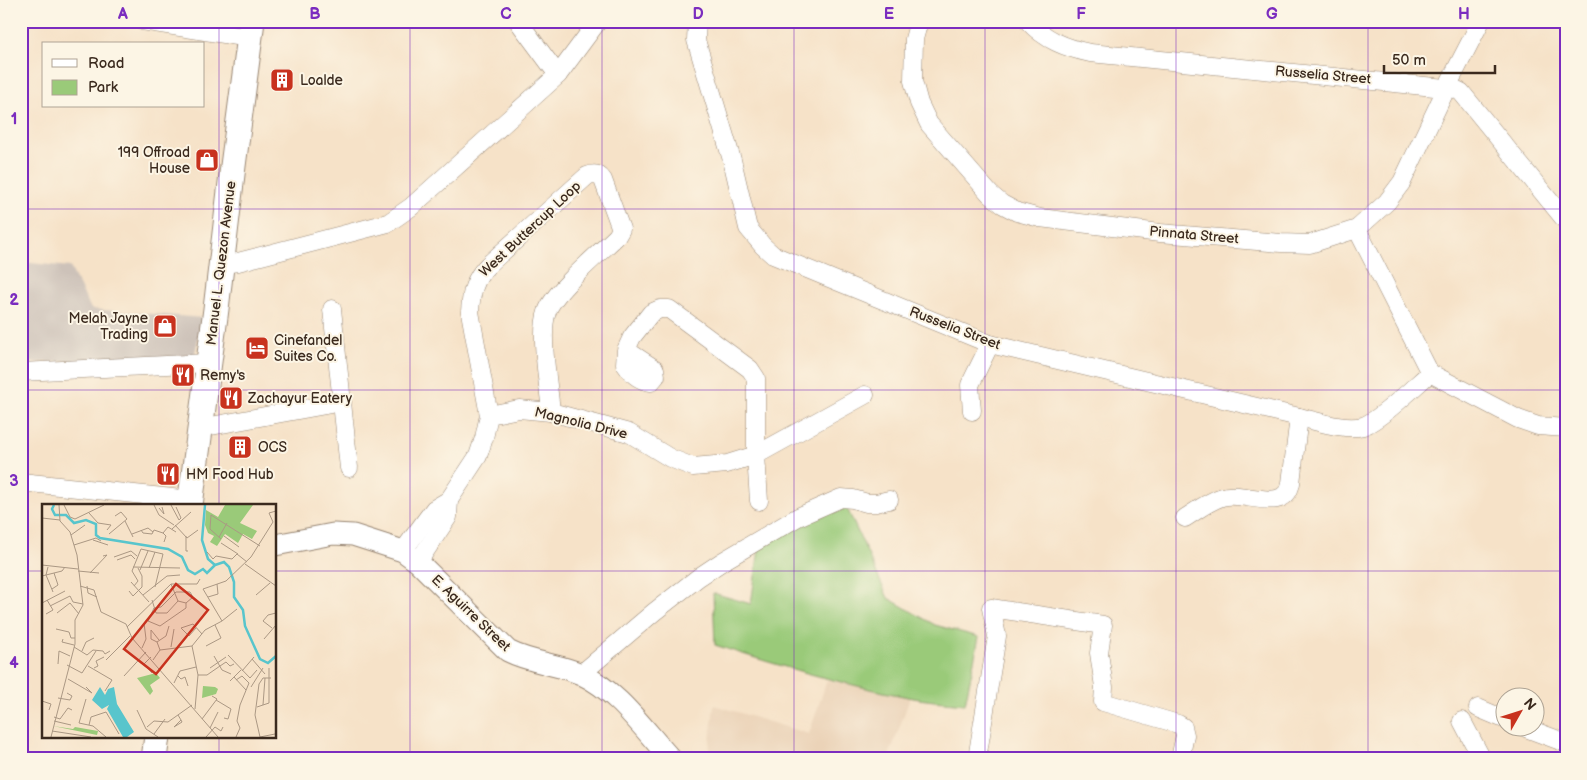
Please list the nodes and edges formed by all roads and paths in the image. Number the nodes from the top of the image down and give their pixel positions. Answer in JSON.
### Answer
{"nodes":[{"id":1,"x":142,"y":21,"type":"edge"},
{"id":2,"x":518,"y":21,"type":"edge"},
{"id":3,"x":598,"y":21,"type":"edge"},
{"id":4,"x":697,"y":21,"type":"edge"},
{"id":5,"x":919,"y":21,"type":"edge"},
{"id":6,"x":1028,"y":21,"type":"edge"},
{"id":7,"x":1481,"y":21,"type":"edge"},
{"id":8,"x":251,"y":30,"type":"edge"},
{"id":9,"x":558,"y":75,"type":"junction"},
{"id":10,"x":1447,"y":87,"type":"junction"},
{"id":11,"x":1566,"y":221,"type":"edge"},
{"id":12,"x":1357,"y":229,"type":"junction"},
{"id":13,"x":222,"y":264,"type":"junction"},
{"id":14,"x":332,"y":309,"type":"dead end"},
{"id":15,"x":990,"y":344,"type":"junction"},
{"id":16,"x":626,"y":350,"type":"dead end"},
{"id":17,"x":208,"y":363,"type":"junction"},
{"id":18,"x":21,"y":372,"type":"edge"},
{"id":19,"x":1430,"y":373,"type":"junction"},
{"id":20,"x":865,"y":395,"type":"dead end"},
{"id":21,"x":342,"y":402,"type":"junction"},
{"id":22,"x":972,"y":411,"type":"dead end"},
{"id":23,"x":551,"y":412,"type":"junction"},
{"id":24,"x":489,"y":415,"type":"junction"},
{"id":25,"x":1298,"y":417,"type":"junction"},
{"id":26,"x":200,"y":428,"type":"junction"},
{"id":27,"x":1566,"y":428,"type":"edge"},
{"id":28,"x":756,"y":455,"type":"junction"},
{"id":29,"x":349,"y":468,"type":"dead end"},
{"id":30,"x":21,"y":482,"type":"edge"},
{"id":31,"x":889,"y":500,"type":"dead end"},
{"id":32,"x":759,"y":501,"type":"dead end"},
{"id":33,"x":190,"y":502,"type":"edge"},
{"id":34,"x":1185,"y":518,"type":"dead end"},
{"id":35,"x":276,"y":545,"type":"edge"},
{"id":36,"x":410,"y":556,"type":"junction"},
{"id":37,"x":581,"y":674,"type":"junction"},
{"id":38,"x":1478,"y":708,"type":"dead end"},
{"id":39,"x":1494,"y":715,"type":"edge"},
{"id":40,"x":1462,"y":721,"type":"dead end"},
{"id":41,"x":1544,"y":735,"type":"edge"},
{"id":42,"x":157,"y":738,"type":"edge"},
{"id":43,"x":1566,"y":743,"type":"edge"},
{"id":44,"x":154,"y":759,"type":"edge"},
{"id":45,"x":671,"y":759,"type":"edge"},
{"id":46,"x":977,"y":759,"type":"edge"},
{"id":47,"x":1180,"y":759,"type":"edge"},
{"id":48,"x":1482,"y":759,"type":"edge"}],
"edges":[{"from":1,"to":8,"type":"street"},
{"from":2,"to":9,"type":"street"},
{"from":3,"to":9,"type":"street"},
{"from":4,"to":15,"type":"street","name":"Russelia Street"},
{"from":5,"to":12,"type":"street","name":"Pinnata Street"},
{"from":6,"to":10,"type":"street","name":"Russelia Street"},
{"from":7,"to":10,"type":"street","name":"Pinnata Street"},
{"from":8,"to":13,"type":"main road","name":"Manuel L. Quezon Avenue"},
{"from":9,"to":13,"type":"street"},
{"from":10,"to":11,"type":"street","name":"Russelia Street"},
{"from":10,"to":12,"type":"street","name":"Pinnata Street"},
{"from":12,"to":19,"type":"street"},
{"from":13,"to":17,"type":"main road","name":"Manuel L. Quezon Avenue"},
{"from":14,"to":21,"type":"street"},
{"from":15,"to":22,"type":"street"},
{"from":15,"to":25,"type":"street","name":"Russelia Street"},
{"from":16,"to":28,"type":"street"},
{"from":17,"to":18,"type":"street"},
{"from":17,"to":26,"type":"main road","name":"Manuel L. Quezon Avenue"},
{"from":19,"to":25,"type":"street","name":"Russelia Street"},
{"from":19,"to":27,"type":"street"},
{"from":20,"to":28,"type":"street","name":"Magnolia Drive"},
{"from":21,"to":26,"type":"street"},
{"from":21,"to":29,"type":"street"},
{"from":23,"to":24,"type":"street","name":"Magnolia Drive"},
{"from":23,"to":24,"type":"street","name":"West Buttercup Loop"},
{"from":23,"to":28,"type":"street","name":"Magnolia Drive"},
{"from":24,"to":36,"type":"street"},
{"from":25,"to":34,"type":"street"},
{"from":26,"to":33,"type":"main road","name":"Manuel L. Quezon Avenue"},
{"from":28,"to":32,"type":"street"},
{"from":30,"to":33,"type":"street"},
{"from":31,"to":37,"type":"street"},
{"from":35,"to":36,"type":"street","name":"E. Aguirre Street"},
{"from":36,"to":37,"type":"street","name":"E. Aguirre Street"},
{"from":37,"to":45,"type":"street","name":"E. Aguirre Street"},
{"from":38,"to":39,"type":"street"},
{"from":40,"to":48,"type":"street"},
{"from":41,"to":43,"type":"street"},
{"from":42,"to":44,"type":"main road"},
{"from":46,"to":47,"type":"street"}]}
